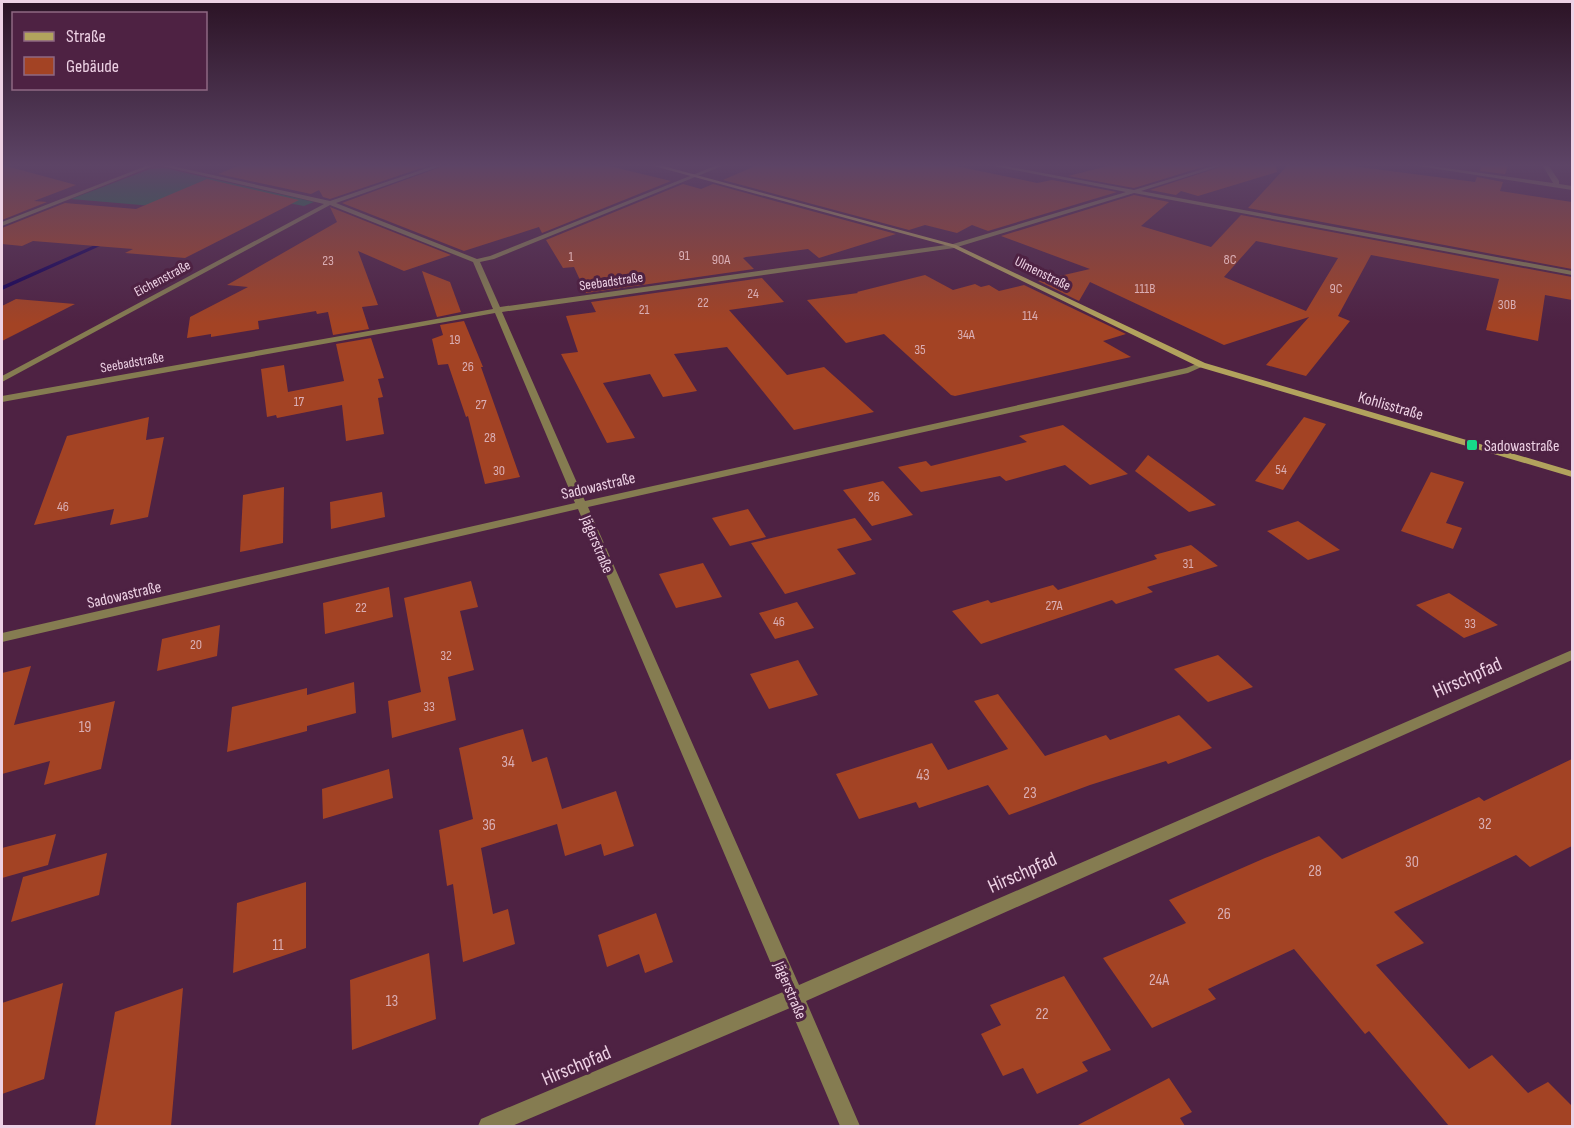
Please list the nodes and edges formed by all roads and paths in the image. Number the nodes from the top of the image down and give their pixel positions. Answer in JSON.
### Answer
{"nodes":[{"id":1,"x":301,"y":219,"type":"edge"},
{"id":2,"x":369,"y":219,"type":"edge"},
{"id":3,"x":588,"y":219,"type":"edge"},
{"id":4,"x":854,"y":219,"type":"edge"},
{"id":5,"x":1042,"y":219,"type":"edge"},
{"id":6,"x":1275,"y":219,"type":"edge"},
{"id":7,"x":954,"y":246,"type":"junction"},
{"id":8,"x":476,"y":261,"type":"junction"},
{"id":9,"x":1572,"y":273,"type":"edge"},
{"id":10,"x":498,"y":310,"type":"junction"},
{"id":11,"x":1202,"y":365,"type":"junction"},
{"id":12,"x":2,"y":379,"type":"edge"},
{"id":13,"x":2,"y":399,"type":"edge"},
{"id":14,"x":1572,"y":474,"type":"edge"},
{"id":15,"x":581,"y":505,"type":"junction"},
{"id":16,"x":2,"y":638,"type":"edge"},
{"id":17,"x":1572,"y":655,"type":"edge"},
{"id":18,"x":794,"y":997,"type":"junction"},
{"id":19,"x":488,"y":1126,"type":"edge"},
{"id":20,"x":850,"y":1126,"type":"edge"}],
"edges":[{"from":1,"to":12,"type":"street","name":"Eichenstraße"},
{"from":2,"to":8,"type":"street"},
{"from":3,"to":8,"type":"street"},
{"from":4,"to":7,"type":"street","name":"Ulmenstraße"},
{"from":5,"to":7,"type":"street","name":"Seebadstraße"},
{"from":6,"to":9,"type":"street"},
{"from":7,"to":10,"type":"street","name":"Seebadstraße"},
{"from":7,"to":11,"type":"street","name":"Ulmenstraße"},
{"from":8,"to":10,"type":"street","name":"Jägerstraße"},
{"from":10,"to":13,"type":"street","name":"Seebadstraße"},
{"from":10,"to":15,"type":"street","name":"Jägerstraße"},
{"from":11,"to":14,"type":"street","name":"Kohlisstraße"},
{"from":11,"to":15,"type":"street","name":"Sadowastraße"},
{"from":15,"to":16,"type":"street","name":"Sadowastraße"},
{"from":15,"to":18,"type":"street","name":"Jägerstraße"},
{"from":17,"to":18,"type":"street","name":"Hirschpfad"},
{"from":18,"to":19,"type":"street","name":"Hirschpfad"},
{"from":18,"to":20,"type":"street","name":"Jägerstraße"}]}
